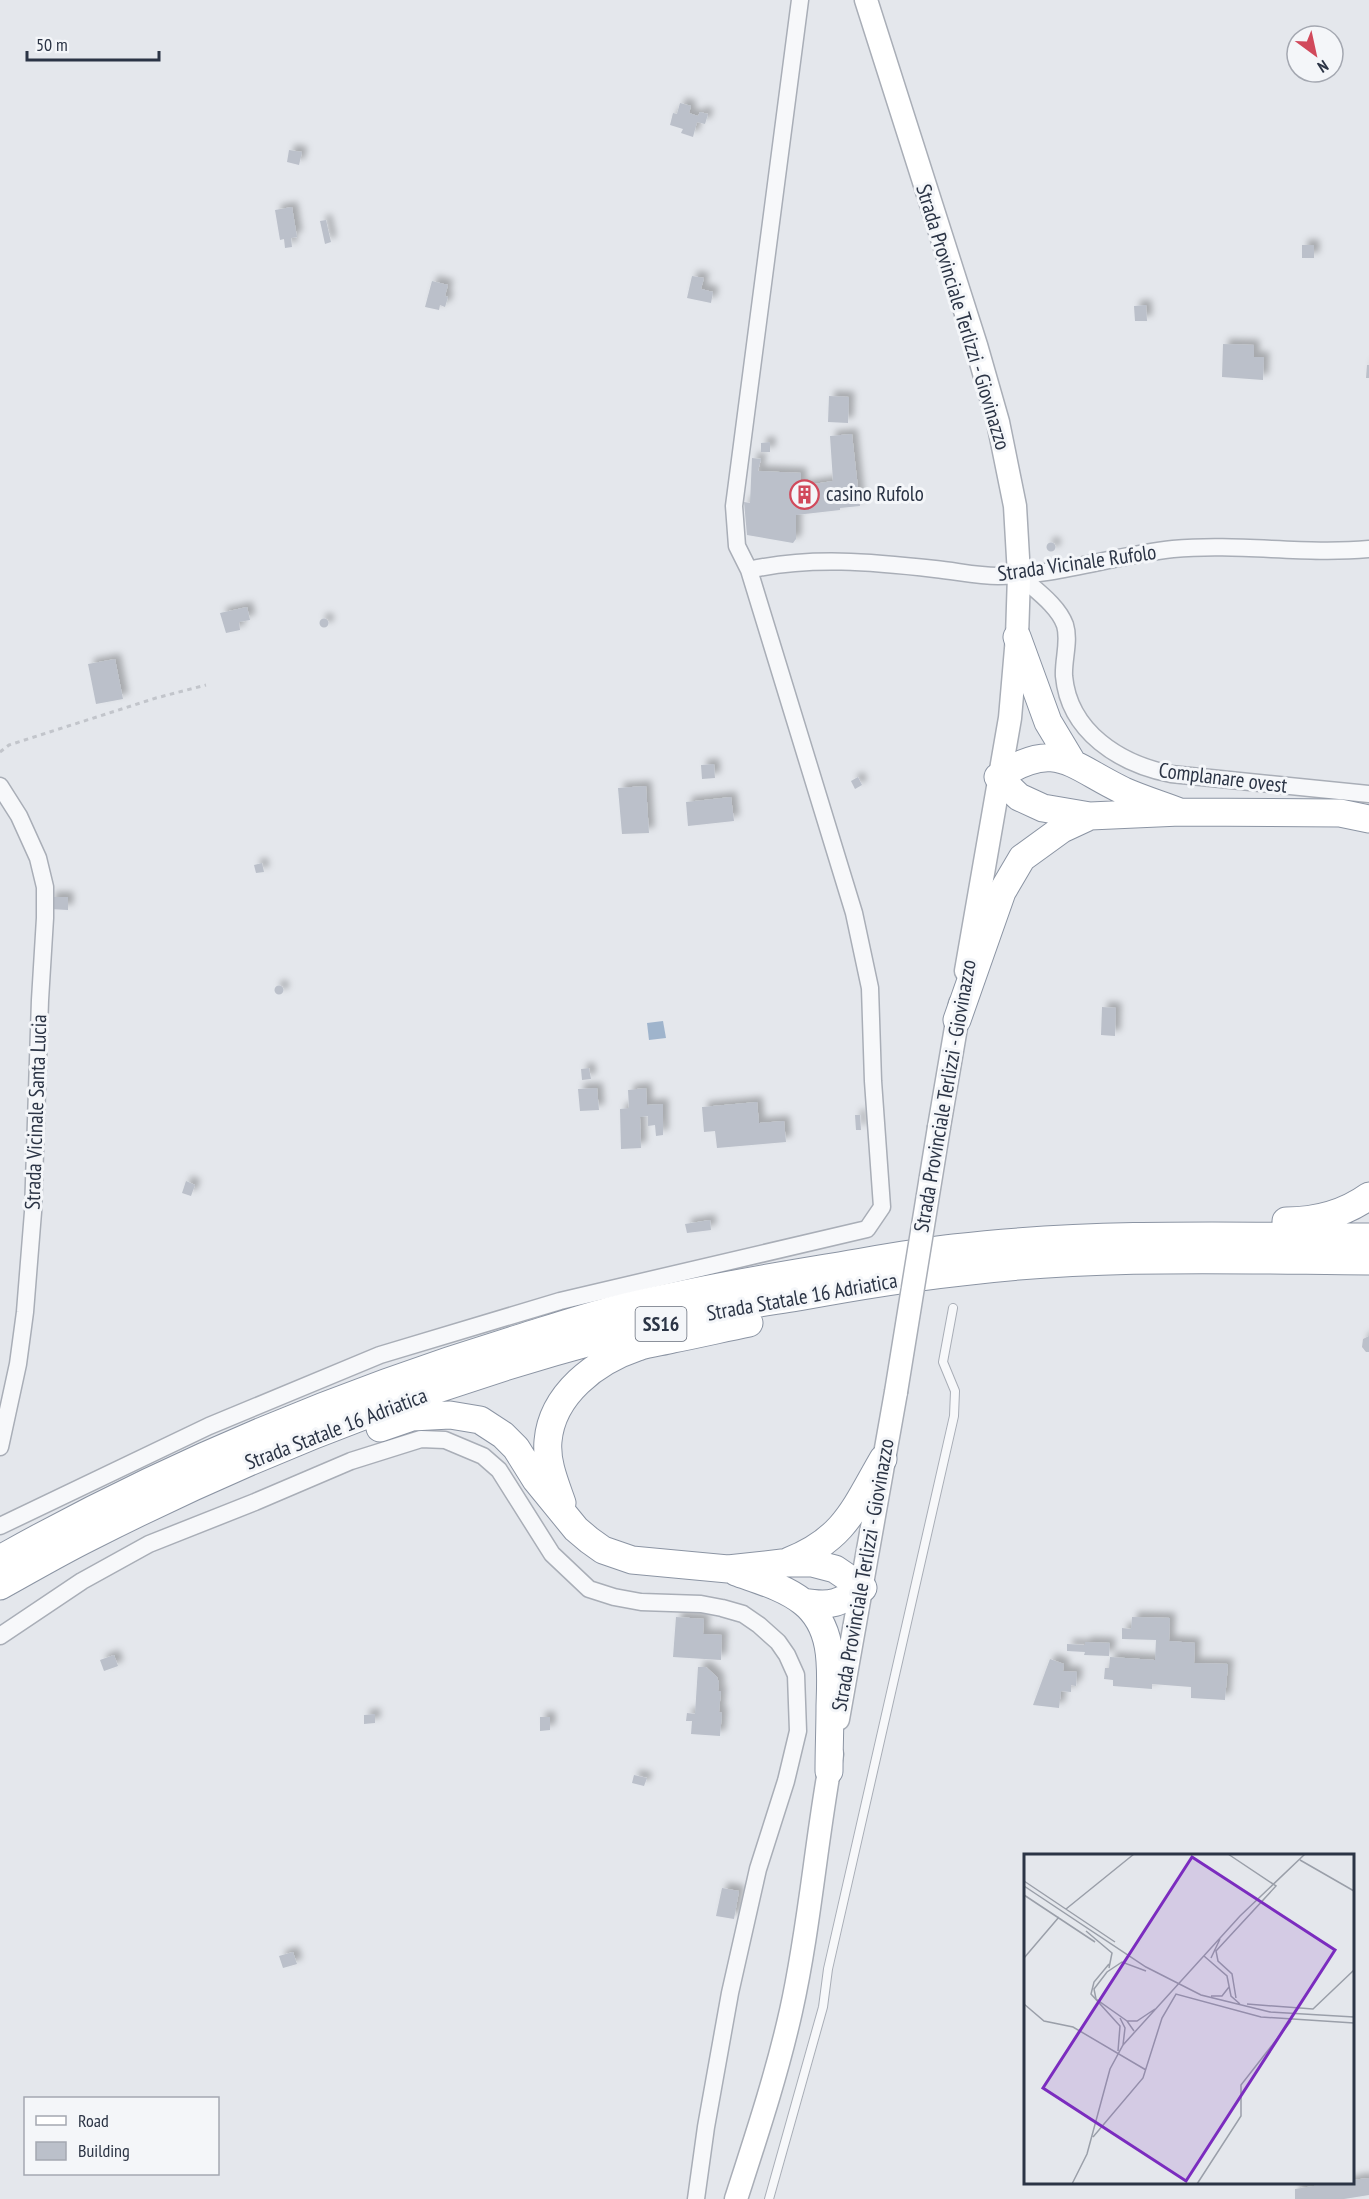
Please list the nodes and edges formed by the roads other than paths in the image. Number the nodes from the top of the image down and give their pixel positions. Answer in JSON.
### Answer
{"nodes":[{"id":1,"x":800,"y":0,"type":"edge"},
{"id":2,"x":866,"y":0,"type":"edge"},
{"id":3,"x":1369,"y":549,"type":"edge"},
{"id":4,"x":749,"y":570,"type":"junction"},
{"id":5,"x":1019,"y":575,"type":"junction"},
{"id":6,"x":1017,"y":637,"type":"junction"},
{"id":7,"x":1072,"y":762,"type":"junction"},
{"id":8,"x":998,"y":777,"type":"junction"},
{"id":9,"x":0,"y":786,"type":"edge"},
{"id":10,"x":1369,"y":794,"type":"edge"},
{"id":11,"x":1180,"y":812,"type":"junction"},
{"id":12,"x":1090,"y":816,"type":"junction"},
{"id":13,"x":1369,"y":819,"type":"edge"},
{"id":14,"x":957,"y":1020,"type":"junction"},
{"id":15,"x":1369,"y":1196,"type":"edge"},
{"id":16,"x":1186,"y":1236,"type":"junction"},
{"id":17,"x":1369,"y":1237,"type":"edge"},
{"id":18,"x":1369,"y":1261,"type":"edge"},
{"id":19,"x":872,"y":1284,"type":"junction"},
{"id":20,"x":953,"y":1308,"type":"dead end"},
{"id":21,"x":0,"y":1447,"type":"edge"},
{"id":22,"x":883,"y":1459,"type":"junction"},
{"id":23,"x":215,"y":1477,"type":"junction"},
{"id":24,"x":565,"y":1513,"type":"junction"},
{"id":25,"x":0,"y":1526,"type":"edge"},
{"id":26,"x":0,"y":1559,"type":"edge"},
{"id":27,"x":782,"y":1563,"type":"junction"},
{"id":28,"x":728,"y":1569,"type":"junction"},
{"id":29,"x":0,"y":1586,"type":"edge"},
{"id":30,"x":863,"y":1588,"type":"junction"},
{"id":31,"x":804,"y":1602,"type":"junction"},
{"id":32,"x":0,"y":1636,"type":"edge"},
{"id":33,"x":829,"y":1771,"type":"junction"},
{"id":34,"x":696,"y":2199,"type":"edge"},
{"id":35,"x":736,"y":2199,"type":"edge"},
{"id":36,"x":769,"y":2199,"type":"edge"}],
"edges":[{"from":1,"to":4,"type":"street"},
{"from":2,"to":5,"type":"main road","name":"Strada Provinciale Terlizzi - Giovinazzo"},
{"from":3,"to":5,"type":"street","name":"Strada Vicinale Rufolo"},
{"from":4,"to":5,"type":"street","name":"Strada Vicinale Rufolo"},
{"from":4,"to":25,"type":"street"},
{"from":5,"to":6,"type":"main road","name":"Strada Provinciale Terlizzi - Giovinazzo"},
{"from":5,"to":10,"type":"street","name":"Complanare ovest"},
{"from":6,"to":7,"type":"highway"},
{"from":6,"to":8,"type":"main road","name":"Strada Provinciale Terlizzi - Giovinazzo"},
{"from":7,"to":8,"type":"highway"},
{"from":7,"to":11,"type":"highway"},
{"from":8,"to":12,"type":"highway"},
{"from":8,"to":14,"type":"main road","name":"Strada Provinciale Terlizzi - Giovinazzo"},
{"from":9,"to":21,"type":"street","name":"Strada Vicinale Santa Lucia"},
{"from":11,"to":12,"type":"highway"},
{"from":11,"to":13,"type":"highway"},
{"from":12,"to":14,"type":"highway"},
{"from":14,"to":22,"type":"main road","name":"Strada Provinciale Terlizzi - Giovinazzo","bridge":true},
{"from":15,"to":16,"type":"highway"},
{"from":16,"to":17,"type":"highway","name":"Strada Statale 16 Adriatica","number":"SS16"},
{"from":16,"to":26,"type":"highway","name":"Strada Statale 16 Adriatica","number":"SS16"},
{"from":18,"to":19,"type":"highway","name":"Strada Statale 16 Adriatica","number":"SS16"},
{"from":19,"to":23,"type":"highway","name":"Strada Statale 16 Adriatica","number":"SS16"},
{"from":19,"to":24,"type":"highway"},
{"from":20,"to":36,"type":"lane"},
{"from":22,"to":27,"type":"highway"},
{"from":22,"to":30,"type":"main road","name":"Strada Provinciale Terlizzi - Giovinazzo"},
{"from":23,"to":24,"type":"highway"},
{"from":23,"to":29,"type":"highway","name":"Strada Statale 16 Adriatica","number":"SS16"},
{"from":24,"to":28,"type":"highway"},
{"from":27,"to":28,"type":"highway"},
{"from":27,"to":30,"type":"highway"},
{"from":28,"to":31,"type":"highway"},
{"from":30,"to":31,"type":"highway"},
{"from":30,"to":33,"type":"main road","name":"Strada Provinciale Terlizzi - Giovinazzo"},
{"from":31,"to":33,"type":"highway"},
{"from":32,"to":34,"type":"street"},
{"from":33,"to":35,"type":"main road","name":"Strada Provinciale Terlizzi - Giovinazzo"}]}
